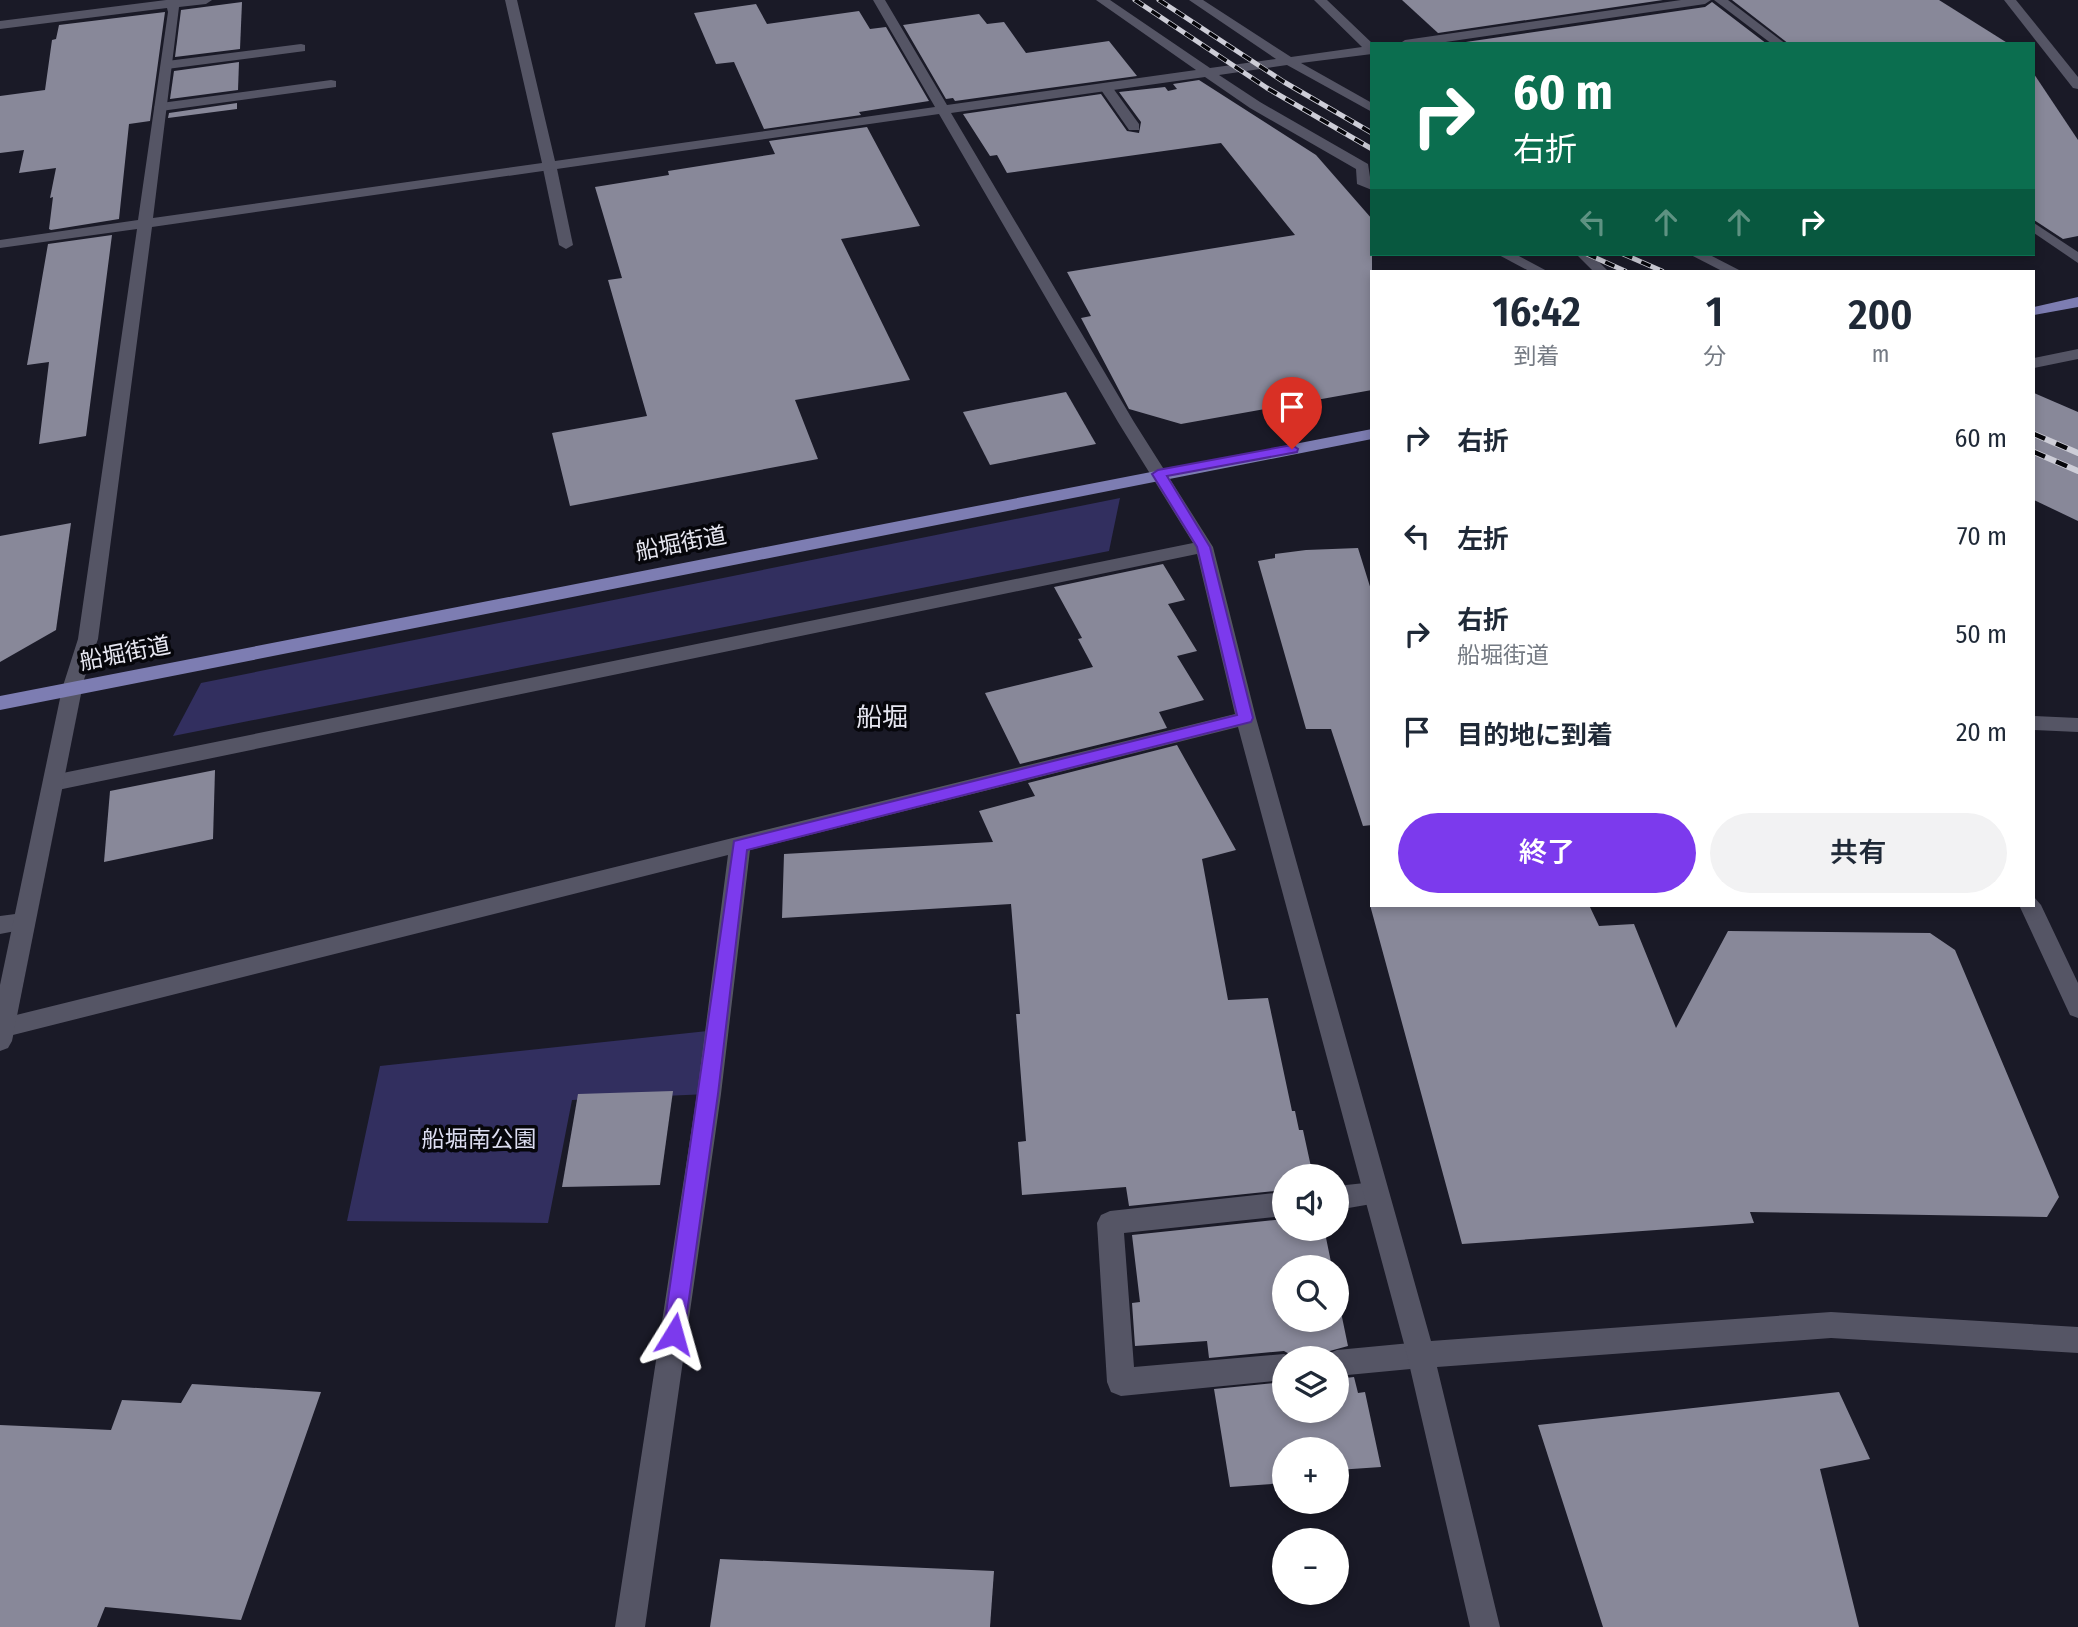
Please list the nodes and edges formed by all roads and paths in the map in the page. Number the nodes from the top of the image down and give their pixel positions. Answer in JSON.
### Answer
{"nodes":[{"id":1,"x":206,"y":0,"type":"edge"},
{"id":2,"x":510,"y":0,"type":"edge"},
{"id":3,"x":879,"y":0,"type":"edge"},
{"id":4,"x":1102,"y":0,"type":"edge"},
{"id":5,"x":1195,"y":0,"type":"edge"},
{"id":6,"x":1320,"y":0,"type":"edge"},
{"id":7,"x":1705,"y":0,"type":"edge"},
{"id":8,"x":1720,"y":0,"type":"edge"},
{"id":9,"x":2010,"y":0,"type":"edge"},
{"id":10,"x":173,"y":2,"type":"edge"},
{"id":11,"x":0,"y":25,"type":"edge"},
{"id":12,"x":1419,"y":42,"type":"edge"},
{"id":13,"x":1777,"y":42,"type":"edge"},
{"id":14,"x":301,"y":48,"type":"dead end"},
{"id":15,"x":1370,"y":48,"type":"edge"},
{"id":16,"x":1370,"y":49,"type":"edge"},
{"id":17,"x":1287,"y":60,"type":"junction"},
{"id":18,"x":167,"y":65,"type":"junction"},
{"id":19,"x":1205,"y":72,"type":"junction"},
{"id":20,"x":331,"y":84,"type":"dead end"},
{"id":21,"x":2078,"y":85,"type":"edge"},
{"id":22,"x":1105,"y":87,"type":"junction"},
{"id":23,"x":161,"y":107,"type":"junction"},
{"id":24,"x":1370,"y":107,"type":"edge"},
{"id":25,"x":943,"y":109,"type":"junction"},
{"id":26,"x":1134,"y":127,"type":"dead end"},
{"id":27,"x":549,"y":164,"type":"junction"},
{"id":28,"x":1370,"y":185,"type":"edge"},
{"id":29,"x":144,"y":223,"type":"junction"},
{"id":30,"x":2035,"y":228,"type":"edge"},
{"id":31,"x":0,"y":244,"type":"edge"},
{"id":32,"x":566,"y":245,"type":"dead end"},
{"id":33,"x":1508,"y":256,"type":"edge"},
{"id":34,"x":1585,"y":256,"type":"edge"},
{"id":35,"x":1700,"y":256,"type":"edge"},
{"id":36,"x":2078,"y":259,"type":"edge"},
{"id":37,"x":1538,"y":270,"type":"edge"},
{"id":38,"x":1600,"y":270,"type":"edge"},
{"id":39,"x":1732,"y":270,"type":"edge"},
{"id":40,"x":2078,"y":302,"type":"edge"},
{"id":41,"x":2035,"y":311,"type":"edge"},
{"id":42,"x":2078,"y":354,"type":"edge"},
{"id":43,"x":2035,"y":363,"type":"edge"},
{"id":44,"x":1370,"y":434,"type":"edge"},
{"id":45,"x":1158,"y":474,"type":"junction"},
{"id":46,"x":1203,"y":547,"type":"junction"},
{"id":47,"x":72,"y":689,"type":"junction"},
{"id":48,"x":0,"y":703,"type":"edge"},
{"id":49,"x":1246,"y":718,"type":"junction"},
{"id":50,"x":2035,"y":723,"type":"edge"},
{"id":51,"x":2078,"y":725,"type":"edge"},
{"id":52,"x":52,"y":783,"type":"junction"},
{"id":53,"x":740,"y":846,"type":"junction"},
{"id":54,"x":2030,"y":907,"type":"edge"},
{"id":55,"x":23,"y":922,"type":"junction"},
{"id":56,"x":0,"y":925,"type":"edge"},
{"id":57,"x":2078,"y":1008,"type":"edge"},
{"id":58,"x":2,"y":1034,"type":"edge"},
{"id":59,"x":1374,"y":1194,"type":"junction"},
{"id":60,"x":1349,"y":1197,"type":"edge"},
{"id":61,"x":1272,"y":1205,"type":"edge"},
{"id":62,"x":2078,"y":1340,"type":"edge"},
{"id":63,"x":1421,"y":1355,"type":"junction"},
{"id":64,"x":1349,"y":1362,"type":"edge"},
{"id":65,"x":1272,"y":1368,"type":"edge"},
{"id":66,"x":630,"y":1627,"type":"edge"},
{"id":67,"x":1485,"y":1627,"type":"edge"}],
"edges":[{"from":1,"to":10,"type":"street"},
{"from":2,"to":27,"type":"street"},
{"from":3,"to":25,"type":"street"},
{"from":4,"to":19,"type":"street"},
{"from":5,"to":17,"type":"street"},
{"from":6,"to":15,"type":"street"},
{"from":7,"to":12,"type":"street"},
{"from":8,"to":13,"type":"street"},
{"from":9,"to":21,"type":"street"},
{"from":10,"to":11,"type":"street"},
{"from":10,"to":18,"type":"street"},
{"from":14,"to":18,"type":"street"},
{"from":16,"to":17,"type":"street"},
{"from":17,"to":19,"type":"street"},
{"from":17,"to":24,"type":"street"},
{"from":18,"to":23,"type":"street"},
{"from":19,"to":22,"type":"street"},
{"from":19,"to":28,"type":"street"},
{"from":20,"to":23,"type":"street"},
{"from":22,"to":25,"type":"street"},
{"from":22,"to":26,"type":"street"},
{"from":23,"to":29,"type":"street"},
{"from":25,"to":27,"type":"street"},
{"from":25,"to":45,"type":"street"},
{"from":27,"to":29,"type":"street"},
{"from":27,"to":32,"type":"street"},
{"from":29,"to":31,"type":"street"},
{"from":29,"to":47,"type":"street"},
{"from":30,"to":36,"type":"street"},
{"from":33,"to":37,"type":"street"},
{"from":34,"to":38,"type":"street"},
{"from":35,"to":39,"type":"street"},
{"from":40,"to":41,"type":"main road"},
{"from":42,"to":43,"type":"street"},
{"from":44,"to":45,"type":"main road","name":"船堀街道"},
{"from":45,"to":46,"type":"street"},
{"from":45,"to":47,"type":"main road","name":"船堀街道"},
{"from":46,"to":49,"type":"street"},
{"from":46,"to":52,"type":"street"},
{"from":47,"to":48,"type":"main road","name":"船堀街道"},
{"from":47,"to":52,"type":"street"},
{"from":49,"to":53,"type":"street"},
{"from":49,"to":59,"type":"street"},
{"from":50,"to":51,"type":"street"},
{"from":52,"to":55,"type":"street"},
{"from":53,"to":58,"type":"street"},
{"from":53,"to":66,"type":"street"},
{"from":54,"to":57,"type":"street"},
{"from":55,"to":56,"type":"street"},
{"from":55,"to":58,"type":"street"},
{"from":59,"to":60,"type":"street"},
{"from":59,"to":63,"type":"street"},
{"from":61,"to":65,"type":"street"},
{"from":62,"to":63,"type":"street"},
{"from":63,"to":64,"type":"street"},
{"from":63,"to":67,"type":"street"}]}
